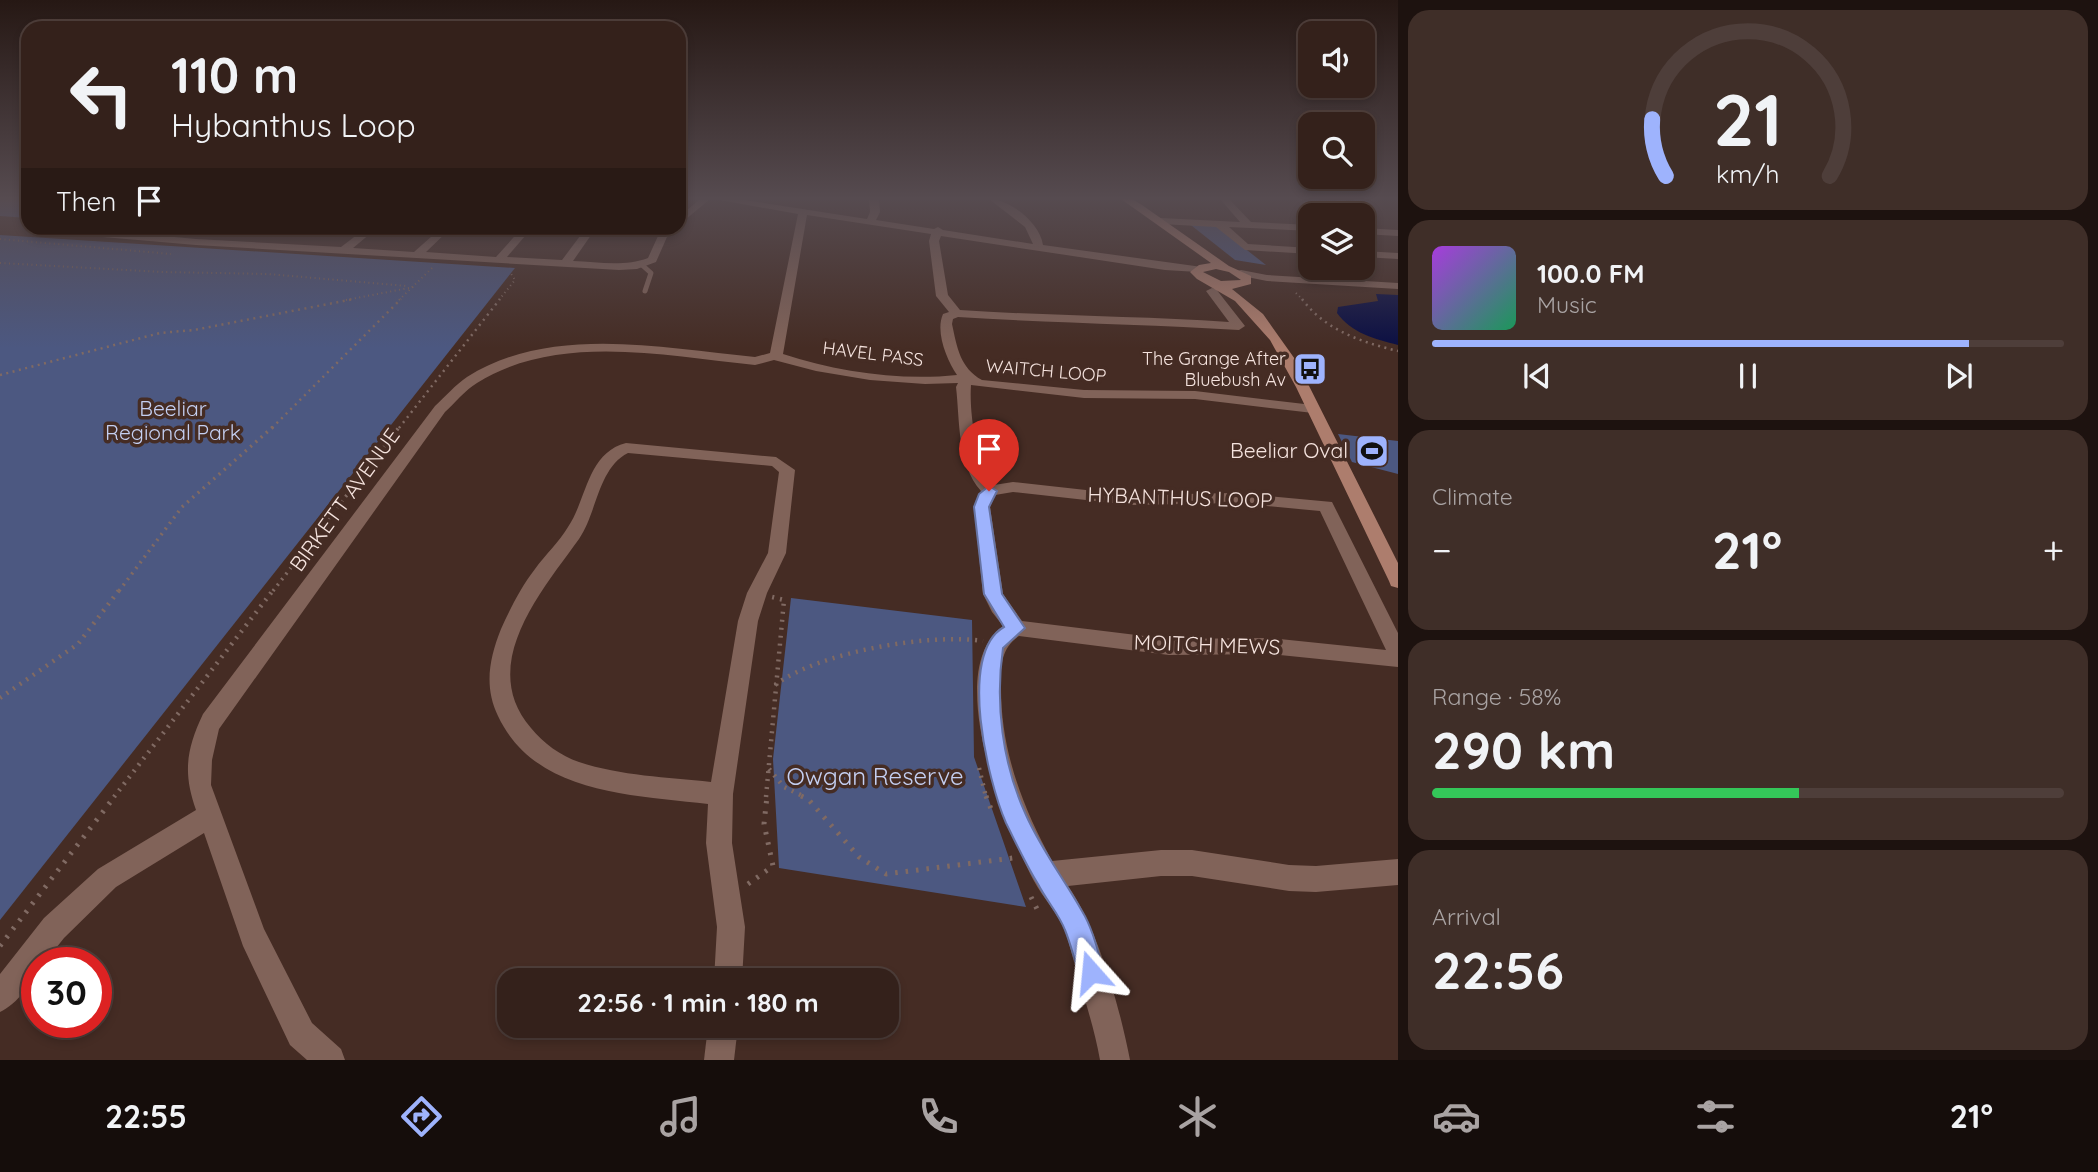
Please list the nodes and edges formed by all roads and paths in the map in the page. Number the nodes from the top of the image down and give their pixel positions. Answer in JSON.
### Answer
{"nodes":[{"id":1,"x":304,"y":248,"type":"edge"},
{"id":2,"x":346,"y":248,"type":"edge"},
{"id":3,"x":424,"y":248,"type":"edge"},
{"id":4,"x":505,"y":248,"type":"edge"},
{"id":5,"x":509,"y":248,"type":"edge"},
{"id":6,"x":576,"y":248,"type":"edge"},
{"id":7,"x":657,"y":248,"type":"edge"},
{"id":8,"x":797,"y":248,"type":"edge"},
{"id":9,"x":935,"y":248,"type":"edge"},
{"id":10,"x":1053,"y":248,"type":"edge"},
{"id":11,"x":1185,"y":248,"type":"edge"},
{"id":12,"x":1269,"y":248,"type":"edge"},
{"id":13,"x":1298,"y":250,"type":"edge"},
{"id":14,"x":343,"y":251,"type":"junction"},
{"id":15,"x":417,"y":255,"type":"junction"},
{"id":16,"x":1375,"y":255,"type":"edge"},
{"id":17,"x":1398,"y":256,"type":"edge"},
{"id":18,"x":499,"y":260,"type":"junction"},
{"id":19,"x":0,"y":264,"type":"edge"},
{"id":20,"x":565,"y":264,"type":"junction"},
{"id":21,"x":642,"y":265,"type":"junction"},
{"id":22,"x":1201,"y":267,"type":"junction"},
{"id":23,"x":432,"y":268,"type":"dead end"},
{"id":24,"x":1242,"y":280,"type":"junction"},
{"id":25,"x":409,"y":286,"type":"junction"},
{"id":26,"x":1398,"y":286,"type":"edge"},
{"id":27,"x":414,"y":287,"type":"junction"},
{"id":28,"x":1214,"y":287,"type":"junction"},
{"id":29,"x":645,"y":291,"type":"dead end"},
{"id":30,"x":1293,"y":291,"type":"dead end"},
{"id":31,"x":1245,"y":302,"type":"junction"},
{"id":32,"x":956,"y":313,"type":"junction"},
{"id":33,"x":1398,"y":351,"type":"edge"},
{"id":34,"x":775,"y":356,"type":"junction"},
{"id":35,"x":0,"y":375,"type":"edge"},
{"id":36,"x":967,"y":378,"type":"junction"},
{"id":37,"x":1313,"y":409,"type":"junction"},
{"id":38,"x":989,"y":491,"type":"junction"},
{"id":39,"x":1398,"y":581,"type":"edge"},
{"id":40,"x":757,"y":593,"type":"junction"},
{"id":41,"x":1016,"y":628,"type":"junction"},
{"id":42,"x":994,"y":646,"type":"junction"},
{"id":43,"x":1398,"y":653,"type":"edge"},
{"id":44,"x":1398,"y":659,"type":"edge"},
{"id":45,"x":775,"y":685,"type":"junction"},
{"id":46,"x":0,"y":698,"type":"edge"},
{"id":47,"x":769,"y":769,"type":"junction"},
{"id":48,"x":721,"y":794,"type":"junction"},
{"id":49,"x":210,"y":815,"type":"junction"},
{"id":50,"x":1013,"y":859,"type":"dead end"},
{"id":51,"x":1398,"y":872,"type":"edge"},
{"id":52,"x":1045,"y":875,"type":"junction"},
{"id":53,"x":728,"y":897,"type":"junction"},
{"id":54,"x":0,"y":946,"type":"edge"},
{"id":55,"x":729,"y":968,"type":"edge"},
{"id":56,"x":0,"y":997,"type":"edge"},
{"id":57,"x":722,"y":1038,"type":"edge"},
{"id":58,"x":330,"y":1060,"type":"edge"},
{"id":59,"x":719,"y":1060,"type":"edge"},
{"id":60,"x":1115,"y":1060,"type":"edge"}],
"edges":[{"from":1,"to":14,"type":"street"},
{"from":2,"to":14,"type":"street"},
{"from":3,"to":15,"type":"street"},
{"from":4,"to":18,"type":"street"},
{"from":5,"to":18,"type":"street"},
{"from":6,"to":20,"type":"street"},
{"from":7,"to":21,"type":"street"},
{"from":8,"to":34,"type":"street"},
{"from":9,"to":32,"type":"street"},
{"from":10,"to":22,"type":"street"},
{"from":11,"to":22,"type":"street"},
{"from":12,"to":13,"type":"street"},
{"from":14,"to":15,"type":"street"},
{"from":15,"to":18,"type":"street"},
{"from":16,"to":17,"type":"street"},
{"from":18,"to":20,"type":"street"},
{"from":18,"to":54,"type":"path"},
{"from":19,"to":25,"type":"path"},
{"from":20,"to":21,"type":"street"},
{"from":21,"to":29,"type":"lane"},
{"from":22,"to":24,"type":"street"},
{"from":22,"to":28,"type":"street"},
{"from":23,"to":27,"type":"path"},
{"from":24,"to":26,"type":"street"},
{"from":24,"to":28,"type":"street"},
{"from":24,"to":31,"type":"street"},
{"from":25,"to":27,"type":"path"},
{"from":25,"to":35,"type":"path"},
{"from":27,"to":46,"type":"path"},
{"from":28,"to":31,"type":"street"},
{"from":28,"to":32,"type":"street"},
{"from":30,"to":33,"type":"path"},
{"from":31,"to":37,"type":"street"},
{"from":32,"to":36,"type":"street","name":"WAITCH LOOP"},
{"from":34,"to":36,"type":"street","name":"HAVEL PASS"},
{"from":34,"to":49,"type":"street","name":"BIRKETT AVENUE"},
{"from":36,"to":37,"type":"street","name":"WAITCH LOOP"},
{"from":36,"to":38,"type":"street"},
{"from":37,"to":39,"type":"street"},
{"from":38,"to":41,"type":"street"},
{"from":38,"to":43,"type":"street","name":"HYBANTHUS LOOP"},
{"from":40,"to":45,"type":"path"},
{"from":40,"to":48,"type":"street"},
{"from":40,"to":48,"type":"street"},
{"from":41,"to":42,"type":"street"},
{"from":41,"to":44,"type":"street","name":"MOITCH MEWS"},
{"from":42,"to":45,"type":"path"},
{"from":42,"to":52,"type":"street"},
{"from":45,"to":47,"type":"path"},
{"from":47,"to":50,"type":"path"},
{"from":47,"to":53,"type":"path"},
{"from":48,"to":53,"type":"street"},
{"from":49,"to":56,"type":"street"},
{"from":49,"to":58,"type":"street","name":"BIRKETT AVENUE"},
{"from":51,"to":52,"type":"street"},
{"from":52,"to":60,"type":"street"},
{"from":53,"to":55,"type":"street"},
{"from":57,"to":59,"type":"street"}]}
